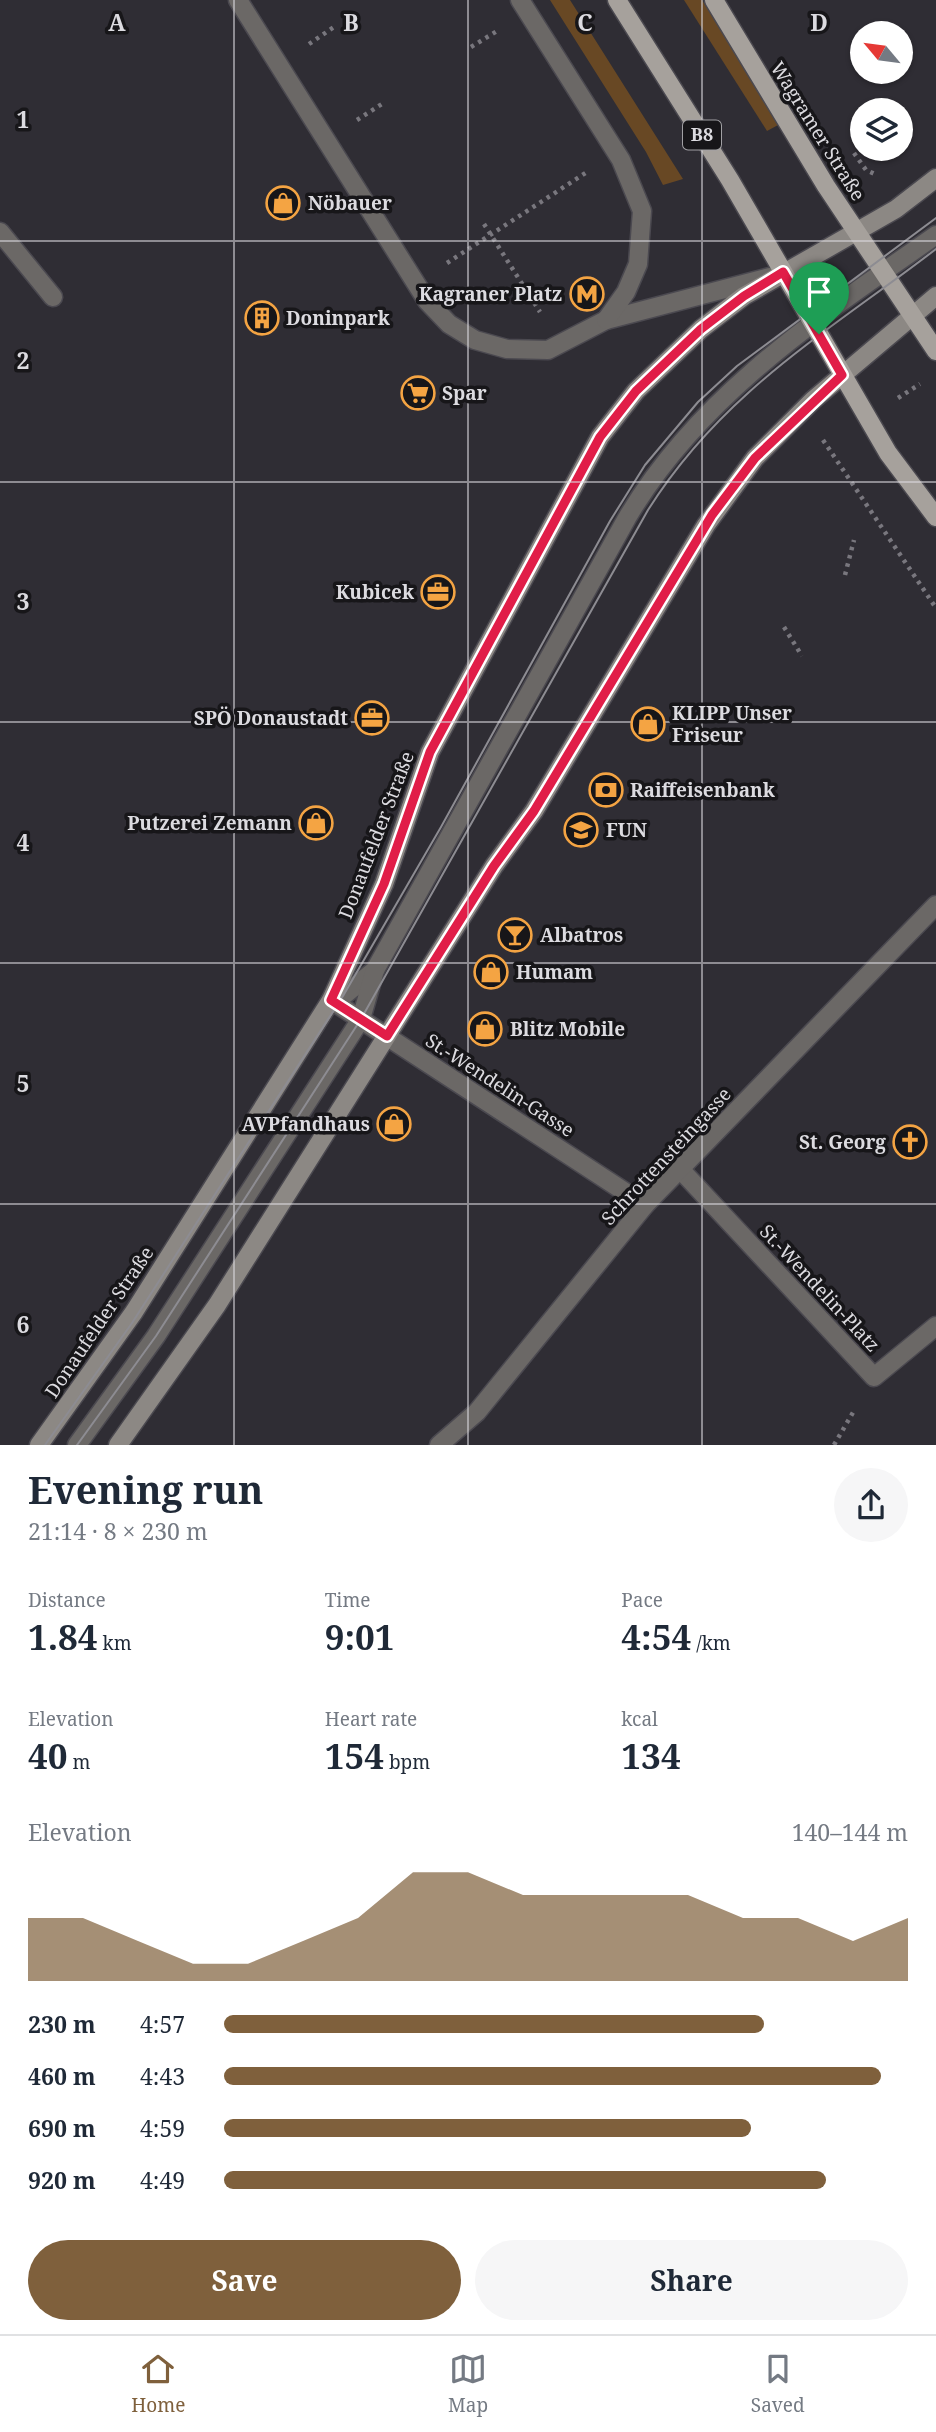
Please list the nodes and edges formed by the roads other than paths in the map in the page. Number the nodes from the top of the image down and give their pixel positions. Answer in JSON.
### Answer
{"nodes":[{"id":1,"x":238,"y":0,"type":"edge"},
{"id":2,"x":520,"y":0,"type":"edge"},
{"id":3,"x":617,"y":0,"type":"edge"},
{"id":4,"x":714,"y":0,"type":"edge"},
{"id":5,"x":936,"y":178,"type":"edge"},
{"id":6,"x":855,"y":231,"type":"junction"},
{"id":7,"x":0,"y":232,"type":"edge"},
{"id":8,"x":936,"y":235,"type":"edge"},
{"id":9,"x":783,"y":272,"type":"junction"},
{"id":10,"x":885,"y":273,"type":"junction"},
{"id":11,"x":936,"y":296,"type":"edge"},
{"id":12,"x":53,"y":297,"type":"dead end"},
{"id":13,"x":914,"y":315,"type":"junction"},
{"id":14,"x":606,"y":320,"type":"junction"},
{"id":15,"x":813,"y":324,"type":"junction"},
{"id":16,"x":936,"y":351,"type":"edge"},
{"id":17,"x":842,"y":375,"type":"junction"},
{"id":18,"x":936,"y":517,"type":"edge"},
{"id":19,"x":936,"y":905,"type":"edge"},
{"id":20,"x":374,"y":970,"type":"junction"},
{"id":21,"x":334,"y":1002,"type":"junction"},
{"id":22,"x":361,"y":1019,"type":"junction"},
{"id":23,"x":387,"y":1036,"type":"junction"},
{"id":24,"x":680,"y":1169,"type":"junction"},
{"id":25,"x":645,"y":1205,"type":"junction"},
{"id":26,"x":936,"y":1326,"type":"edge"},
{"id":27,"x":39,"y":1445,"type":"edge"},
{"id":28,"x":77,"y":1445,"type":"edge"},
{"id":29,"x":118,"y":1445,"type":"edge"},
{"id":30,"x":439,"y":1445,"type":"edge"}],
"edges":[{"from":1,"to":14,"type":"street"},
{"from":2,"to":14,"type":"street"},
{"from":3,"to":9,"type":"main road","number":"B8"},
{"from":4,"to":6,"type":"main road","name":"Wagramer Straße"},
{"from":5,"to":6,"type":"main road"},
{"from":6,"to":9,"type":"main road","name":"Donaufelder Straße"},
{"from":6,"to":10,"type":"main road","name":"Wagramer Straße"},
{"from":7,"to":12,"type":"street"},
{"from":8,"to":10,"type":"street"},
{"from":9,"to":14,"type":"street"},
{"from":9,"to":15,"type":"main road","number":"B8"},
{"from":9,"to":21,"type":"main road","name":"Donaufelder Straße"},
{"from":10,"to":13,"type":"main road","name":"Wagramer Straße"},
{"from":10,"to":15,"type":"street"},
{"from":11,"to":13,"type":"main road"},
{"from":13,"to":16,"type":"main road","name":"Wagramer Straße"},
{"from":13,"to":17,"type":"main road"},
{"from":15,"to":17,"type":"main road","number":"B8"},
{"from":15,"to":20,"type":"street"},
{"from":17,"to":18,"type":"main road","number":"B8"},
{"from":17,"to":23,"type":"main road"},
{"from":19,"to":24,"type":"street","name":"Schrottensteingasse"},
{"from":20,"to":21,"type":"street"},
{"from":20,"to":22,"type":"street"},
{"from":21,"to":22,"type":"street","name":"St.-Wendelin-Gasse"},
{"from":21,"to":27,"type":"main road","name":"Donaufelder Straße"},
{"from":22,"to":23,"type":"street","name":"St.-Wendelin-Gasse"},
{"from":22,"to":28,"type":"street"},
{"from":23,"to":25,"type":"street","name":"St.-Wendelin-Gasse"},
{"from":23,"to":29,"type":"main road"},
{"from":24,"to":25,"type":"street","name":"Schrottensteingasse"},
{"from":24,"to":26,"type":"street","name":"St.-Wendelin-Platz"},
{"from":25,"to":30,"type":"street","name":"Schrottensteingasse"}]}
